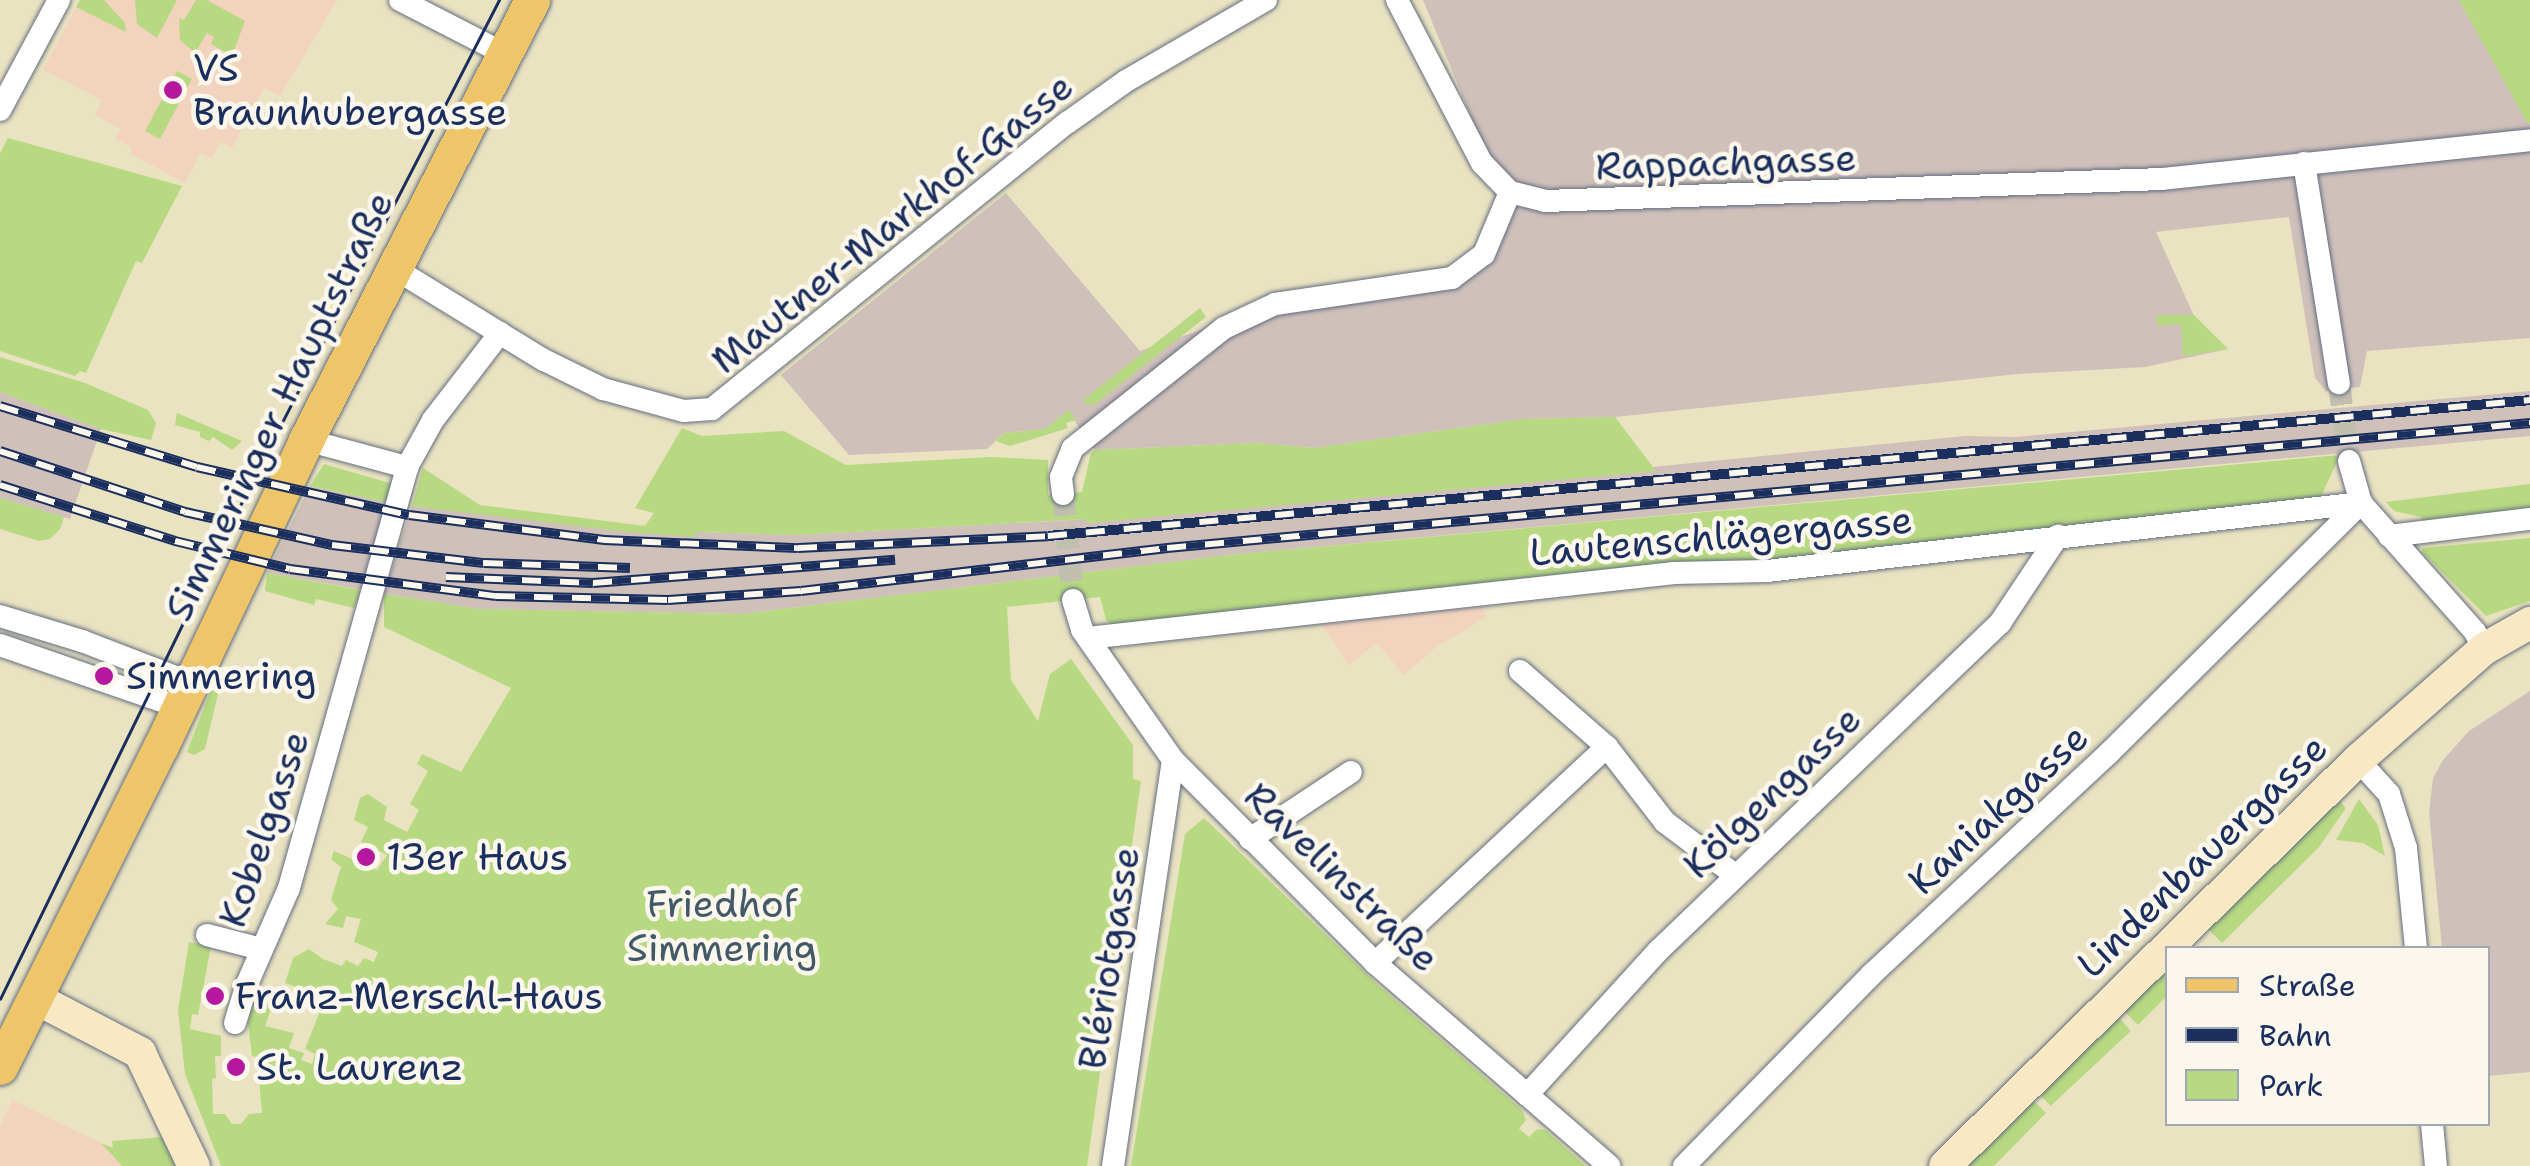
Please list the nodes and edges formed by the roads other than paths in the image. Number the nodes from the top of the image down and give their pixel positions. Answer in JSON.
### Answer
{"nodes":[{"id":1,"x":59,"y":0,"type":"edge"},
{"id":2,"x":400,"y":0,"type":"edge"},
{"id":3,"x":532,"y":0,"type":"edge"},
{"id":4,"x":1266,"y":0,"type":"edge"},
{"id":5,"x":1397,"y":0,"type":"edge"},
{"id":6,"x":504,"y":54,"type":"junction"},
{"id":7,"x":0,"y":110,"type":"edge"},
{"id":8,"x":2530,"y":140,"type":"edge"},
{"id":9,"x":2304,"y":163,"type":"junction"},
{"id":10,"x":1510,"y":192,"type":"junction"},
{"id":11,"x":392,"y":267,"type":"junction"},
{"id":12,"x":500,"y":333,"type":"junction"},
{"id":13,"x":2339,"y":384,"type":"tunnel mouth"},
{"id":14,"x":306,"y":440,"type":"junction"},
{"id":15,"x":2349,"y":461,"type":"tunnel mouth"},
{"id":16,"x":407,"y":467,"type":"junction"},
{"id":17,"x":1063,"y":494,"type":"tunnel mouth"},
{"id":18,"x":2360,"y":503,"type":"junction"},
{"id":19,"x":2530,"y":518,"type":"edge"},
{"id":20,"x":2058,"y":536,"type":"junction"},
{"id":21,"x":2389,"y":536,"type":"junction"},
{"id":22,"x":1073,"y":600,"type":"tunnel mouth"},
{"id":23,"x":0,"y":616,"type":"edge"},
{"id":24,"x":2530,"y":623,"type":"edge"},
{"id":25,"x":1088,"y":638,"type":"junction"},
{"id":26,"x":0,"y":645,"type":"edge"},
{"id":27,"x":2484,"y":649,"type":"junction"},
{"id":28,"x":1520,"y":672,"type":"dead end"},
{"id":29,"x":185,"y":695,"type":"junction"},
{"id":30,"x":1608,"y":747,"type":"junction"},
{"id":31,"x":1173,"y":760,"type":"junction"},
{"id":32,"x":2358,"y":760,"type":"junction"},
{"id":33,"x":1351,"y":772,"type":"dead end"},
{"id":34,"x":1250,"y":839,"type":"junction"},
{"id":35,"x":1735,"y":874,"type":"junction"},
{"id":36,"x":207,"y":935,"type":"dead end"},
{"id":37,"x":2169,"y":946,"type":"edge"},
{"id":38,"x":2416,"y":946,"type":"edge"},
{"id":39,"x":261,"y":949,"type":"junction"},
{"id":40,"x":2165,"y":950,"type":"edge"},
{"id":41,"x":1375,"y":963,"type":"junction"},
{"id":42,"x":35,"y":998,"type":"junction"},
{"id":43,"x":235,"y":1023,"type":"dead end"},
{"id":44,"x":0,"y":1067,"type":"edge"},
{"id":45,"x":1526,"y":1095,"type":"junction"},
{"id":46,"x":2432,"y":1126,"type":"edge"},
{"id":47,"x":194,"y":1166,"type":"edge"},
{"id":48,"x":1112,"y":1166,"type":"edge"},
{"id":49,"x":1609,"y":1166,"type":"edge"},
{"id":50,"x":1684,"y":1166,"type":"edge"},
{"id":51,"x":1946,"y":1166,"type":"edge"},
{"id":52,"x":2436,"y":1166,"type":"edge"}],
"edges":[{"from":1,"to":7,"type":"street"},
{"from":2,"to":6,"type":"street"},
{"from":3,"to":6,"type":"main road","name":"Simmeringer Hauptstraße"},
{"from":4,"to":12,"type":"street","name":"Mautner-Markhof-Gasse"},
{"from":5,"to":10,"type":"street"},
{"from":6,"to":11,"type":"main road","name":"Simmeringer Hauptstraße"},
{"from":8,"to":9,"type":"street","name":"Rappachgasse"},
{"from":9,"to":10,"type":"street","name":"Rappachgasse"},
{"from":9,"to":13,"type":"street"},
{"from":10,"to":17,"type":"street"},
{"from":11,"to":12,"type":"street","name":"Mautner-Markhof-Gasse"},
{"from":11,"to":14,"type":"main road","name":"Simmeringer Hauptstraße"},
{"from":12,"to":16,"type":"street","name":"Kobelgasse"},
{"from":14,"to":16,"type":"street"},
{"from":14,"to":29,"type":"main road","name":"Simmeringer Hauptstraße"},
{"from":15,"to":18,"type":"street"},
{"from":16,"to":39,"type":"street","name":"Kobelgasse"},
{"from":18,"to":20,"type":"street","name":"Lautenschlägergasse"},
{"from":18,"to":21,"type":"street"},
{"from":18,"to":50,"type":"street","name":"Kaniakgasse"},
{"from":19,"to":21,"type":"street"},
{"from":20,"to":25,"type":"street","name":"Lautenschlägergasse"},
{"from":20,"to":35,"type":"street","name":"Kölgengasse"},
{"from":21,"to":27,"type":"street"},
{"from":22,"to":25,"type":"street","name":"Ravelinstraße"},
{"from":23,"to":29,"type":"street"},
{"from":24,"to":27,"type":"main road","name":"Lindenbauergasse"},
{"from":25,"to":31,"type":"street","name":"Ravelinstraße"},
{"from":26,"to":29,"type":"street"},
{"from":27,"to":32,"type":"main road","name":"Lindenbauergasse"},
{"from":28,"to":30,"type":"street"},
{"from":29,"to":42,"type":"main road","name":"Simmeringer Hauptstraße"},
{"from":30,"to":35,"type":"street"},
{"from":30,"to":41,"type":"street"},
{"from":31,"to":34,"type":"street","name":"Ravelinstraße"},
{"from":31,"to":48,"type":"street","name":"Blériotgasse"},
{"from":32,"to":37,"type":"main road","name":"Lindenbauergasse"},
{"from":32,"to":38,"type":"street"},
{"from":33,"to":34,"type":"street"},
{"from":34,"to":41,"type":"street","name":"Ravelinstraße"},
{"from":35,"to":45,"type":"street","name":"Kölgengasse"},
{"from":36,"to":39,"type":"street"},
{"from":39,"to":43,"type":"street","name":"Kobelgasse"},
{"from":40,"to":51,"type":"main road","name":"Lindenbauergasse"},
{"from":41,"to":45,"type":"street","name":"Ravelinstraße"},
{"from":42,"to":44,"type":"main road","name":"Simmeringer Hauptstraße"},
{"from":42,"to":47,"type":"main road"},
{"from":45,"to":49,"type":"street","name":"Ravelinstraße"},
{"from":46,"to":52,"type":"street"}]}
